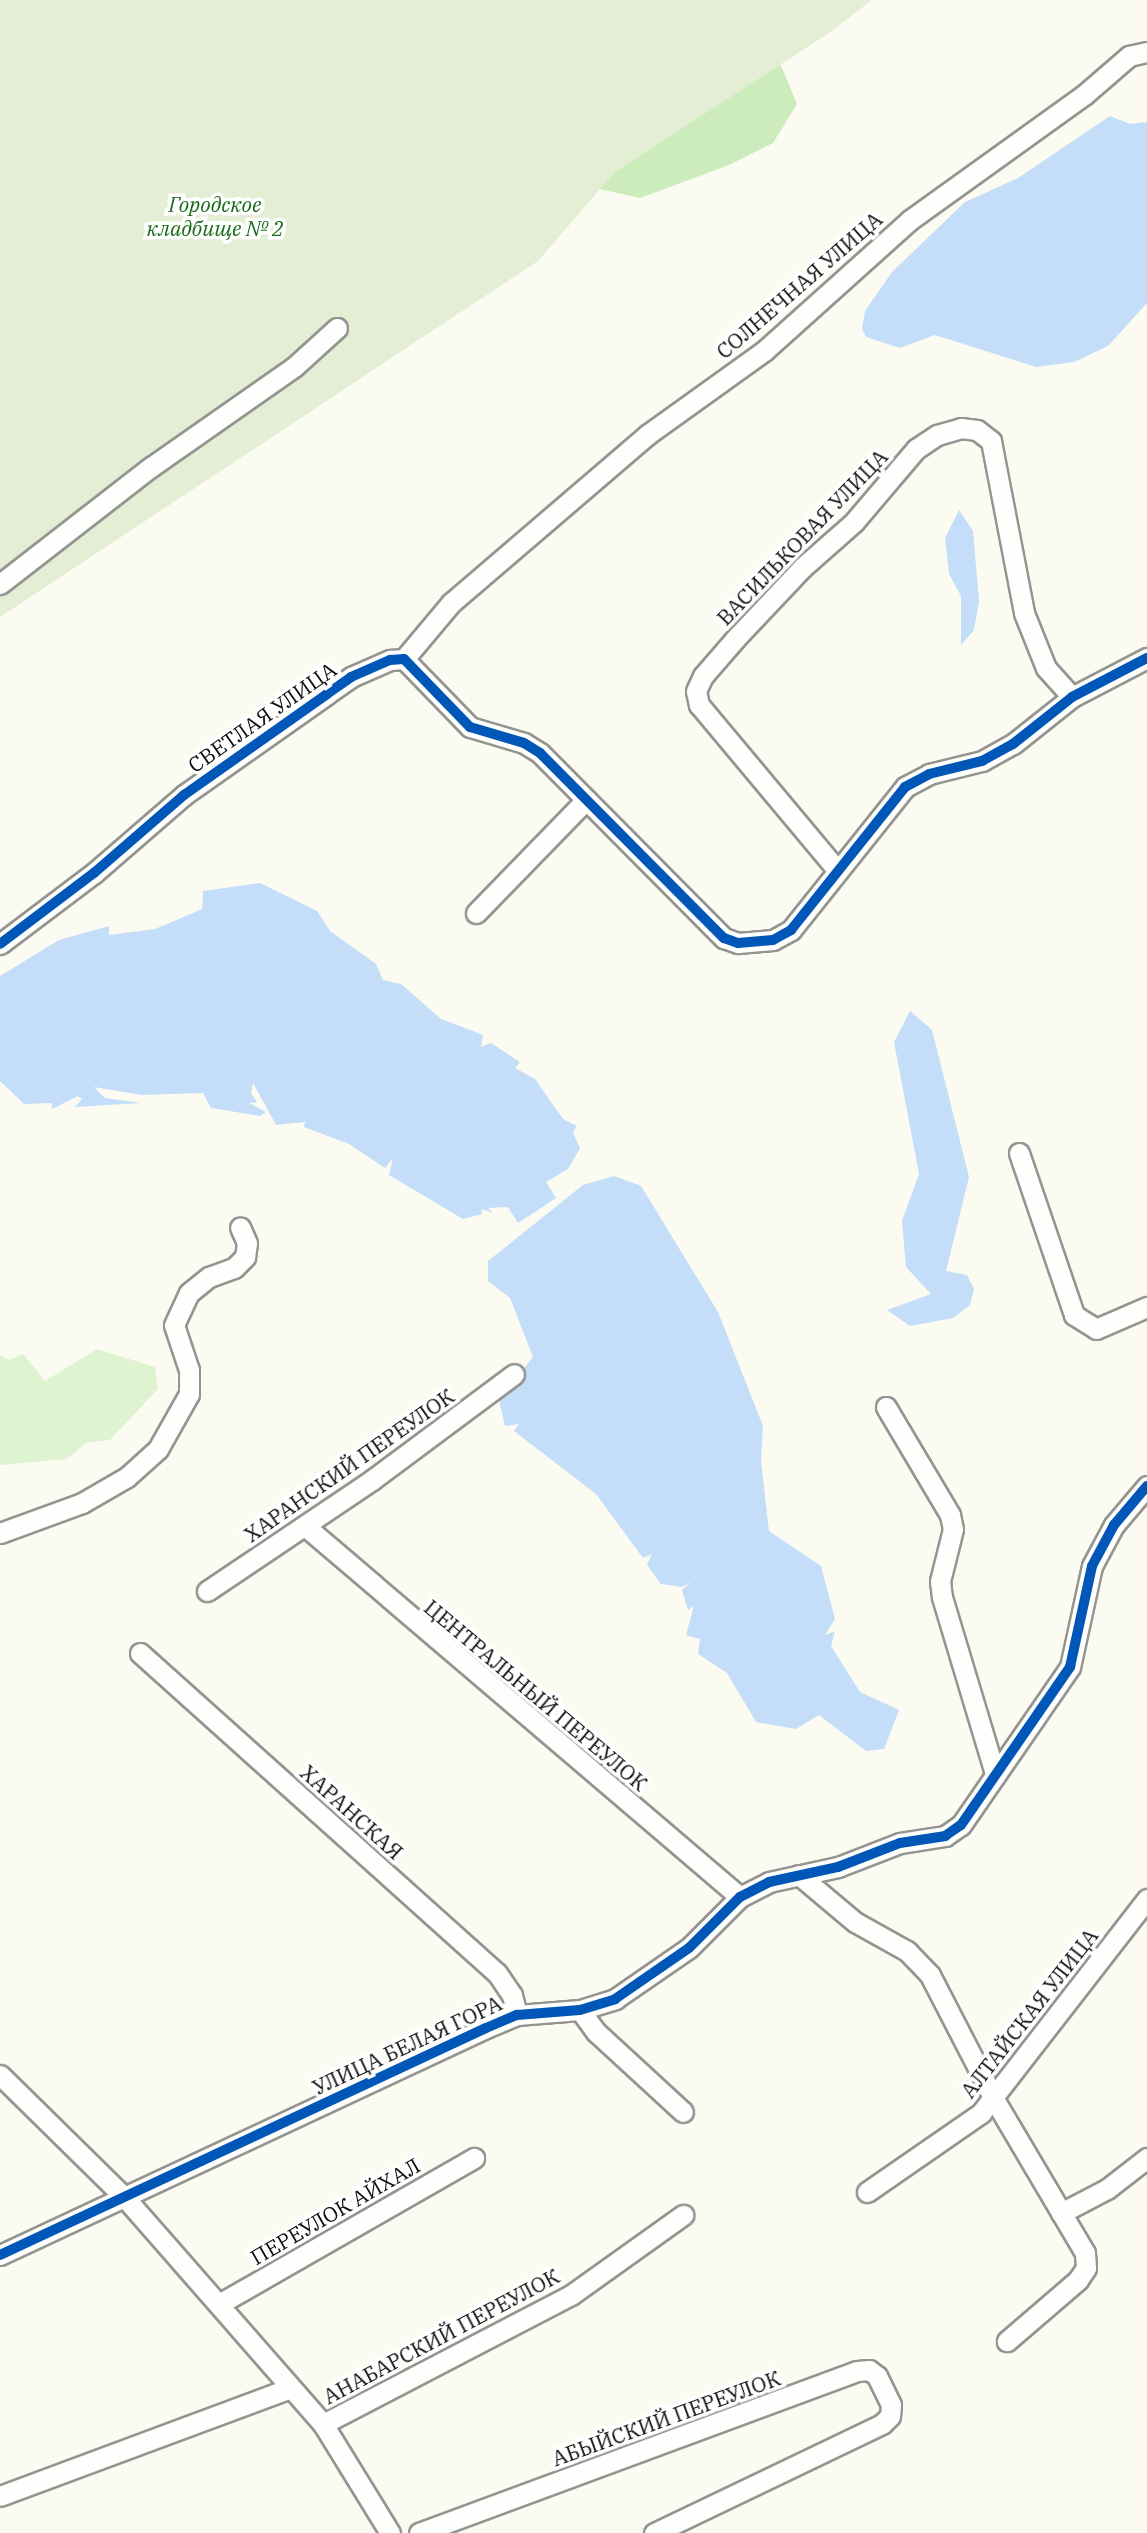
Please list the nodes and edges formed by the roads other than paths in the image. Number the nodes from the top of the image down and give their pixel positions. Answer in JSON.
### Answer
{"nodes":[{"id":1,"x":1147,"y":52,"type":"edge"},
{"id":2,"x":337,"y":328,"type":"dead end"},
{"id":3,"x":0,"y":584,"type":"edge"},
{"id":4,"x":1147,"y":658,"type":"edge"},
{"id":5,"x":404,"y":659,"type":"junction"},
{"id":6,"x":1072,"y":697,"type":"junction"},
{"id":7,"x":586,"y":800,"type":"junction"},
{"id":8,"x":838,"y":871,"type":"junction"},
{"id":9,"x":476,"y":914,"type":"dead end"},
{"id":10,"x":0,"y":944,"type":"edge"},
{"id":11,"x":1019,"y":1153,"type":"dead end"},
{"id":12,"x":240,"y":1227,"type":"dead end"},
{"id":13,"x":1147,"y":1307,"type":"edge"},
{"id":14,"x":514,"y":1374,"type":"dead end"},
{"id":15,"x":886,"y":1407,"type":"dead end"},
{"id":16,"x":1147,"y":1486,"type":"edge"},
{"id":17,"x":304,"y":1526,"type":"junction"},
{"id":18,"x":0,"y":1533,"type":"edge"},
{"id":19,"x":207,"y":1591,"type":"dead end"},
{"id":20,"x":140,"y":1653,"type":"dead end"},
{"id":21,"x":995,"y":1774,"type":"junction"},
{"id":22,"x":799,"y":1875,"type":"junction"},
{"id":23,"x":740,"y":1897,"type":"junction"},
{"id":24,"x":1147,"y":1899,"type":"edge"},
{"id":25,"x":580,"y":2010,"type":"junction"},
{"id":26,"x":517,"y":2015,"type":"junction"},
{"id":27,"x":0,"y":2075,"type":"edge"},
{"id":28,"x":994,"y":2099,"type":"junction"},
{"id":29,"x":683,"y":2112,"type":"dead end"},
{"id":30,"x":474,"y":2158,"type":"dead end"},
{"id":31,"x":1147,"y":2158,"type":"edge"},
{"id":32,"x":867,"y":2192,"type":"dead end"},
{"id":33,"x":126,"y":2199,"type":"junction"},
{"id":34,"x":1061,"y":2213,"type":"junction"},
{"id":35,"x":683,"y":2216,"type":"dead end"},
{"id":36,"x":0,"y":2255,"type":"edge"},
{"id":37,"x":219,"y":2304,"type":"junction"},
{"id":38,"x":1007,"y":2341,"type":"dead end"},
{"id":39,"x":290,"y":2388,"type":"junction"},
{"id":40,"x":323,"y":2424,"type":"junction"},
{"id":41,"x":0,"y":2496,"type":"edge"},
{"id":42,"x":387,"y":2532,"type":"edge"},
{"id":43,"x":419,"y":2533,"type":"edge"},
{"id":44,"x":654,"y":2533,"type":"edge"}],
"edges":[{"from":1,"to":5,"type":"street","name":"СОЛНЕЧНАЯ УЛИЦА"},
{"from":2,"to":3,"type":"street"},
{"from":4,"to":6,"type":"street"},
{"from":5,"to":7,"type":"street"},
{"from":5,"to":10,"type":"street","name":"СВЕТЛАЯ УЛИЦА"},
{"from":6,"to":8,"type":"street"},
{"from":6,"to":8,"type":"street","name":"ВАСИЛЬКОВАЯ УЛИЦА"},
{"from":7,"to":8,"type":"street"},
{"from":7,"to":9,"type":"street"},
{"from":11,"to":13,"type":"street"},
{"from":12,"to":18,"type":"street"},
{"from":14,"to":17,"type":"street","name":"ХАРАНСКИЙ ПЕРЕУЛОК"},
{"from":15,"to":21,"type":"street"},
{"from":16,"to":21,"type":"street","name":"УЛИЦА БЕЛАЯ ГОРА"},
{"from":17,"to":19,"type":"street","name":"ХАРАНСКИЙ ПЕРЕУЛОК"},
{"from":17,"to":23,"type":"street","name":"ЦЕНТРАЛЬНЫЙ ПЕРЕУЛОК"},
{"from":20,"to":26,"type":"street","name":"ХАРАНСКАЯ"},
{"from":21,"to":22,"type":"street","name":"УЛИЦА БЕЛАЯ ГОРА"},
{"from":22,"to":23,"type":"street","name":"УЛИЦА БЕЛАЯ ГОРА"},
{"from":22,"to":28,"type":"street"},
{"from":23,"to":25,"type":"street","name":"УЛИЦА БЕЛАЯ ГОРА"},
{"from":24,"to":28,"type":"street","name":"АЛТАЙСКАЯ УЛИЦА"},
{"from":25,"to":26,"type":"street","name":"УЛИЦА БЕЛАЯ ГОРА"},
{"from":25,"to":29,"type":"street"},
{"from":26,"to":33,"type":"street","name":"УЛИЦА БЕЛАЯ ГОРА"},
{"from":27,"to":33,"type":"street"},
{"from":28,"to":32,"type":"street","name":"АЛТАЙСКАЯ УЛИЦА"},
{"from":28,"to":34,"type":"street"},
{"from":30,"to":37,"type":"street","name":"ПЕРЕУЛОК АЙХАЛ"},
{"from":31,"to":34,"type":"street"},
{"from":33,"to":36,"type":"street","name":"УЛИЦА БЕЛАЯ ГОРА"},
{"from":33,"to":37,"type":"street"},
{"from":34,"to":38,"type":"street"},
{"from":35,"to":40,"type":"street","name":"АНАБАРСКИЙ ПЕРЕУЛОК"},
{"from":37,"to":39,"type":"street"},
{"from":39,"to":40,"type":"street"},
{"from":39,"to":41,"type":"street","name":"АНАБАРСКИЙ ПЕРЕУЛОК"},
{"from":40,"to":42,"type":"street"},
{"from":43,"to":44,"type":"street","name":"АБЫЙСКИЙ ПЕРЕУЛОК"}]}
